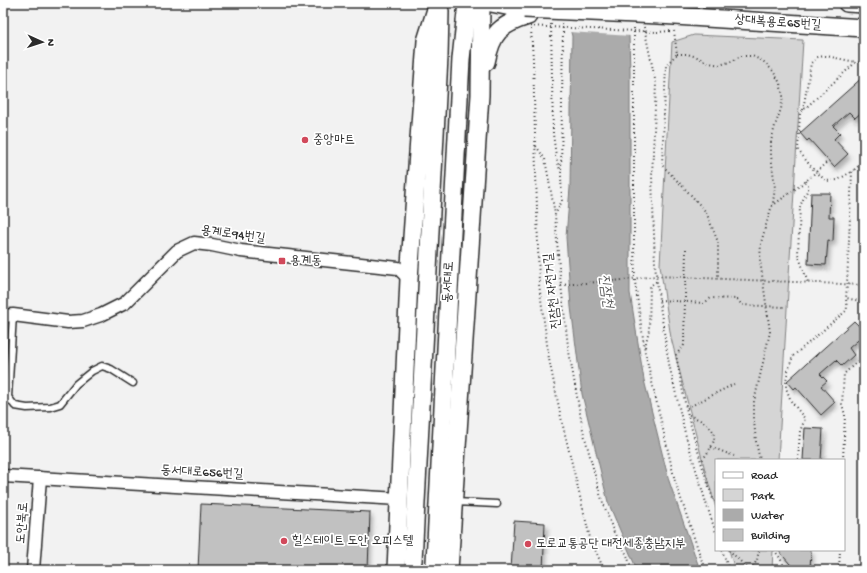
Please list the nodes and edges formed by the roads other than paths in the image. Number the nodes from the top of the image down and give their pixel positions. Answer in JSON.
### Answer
{"nodes":[{"id":1,"x":439,"y":3,"type":"edge"},
{"id":2,"x":466,"y":3,"type":"edge"},
{"id":3,"x":481,"y":3,"type":"edge"},
{"id":4,"x":490,"y":3,"type":"edge"},
{"id":5,"x":847,"y":3,"type":"edge"},
{"id":6,"x":864,"y":4,"type":"edge"},
{"id":7,"x":530,"y":17,"type":"junction"},
{"id":8,"x":864,"y":28,"type":"edge"},
{"id":9,"x":480,"y":95,"type":"junction"},
{"id":10,"x":409,"y":279,"type":"junction"},
{"id":11,"x":8,"y":316,"type":"edge"},
{"id":12,"x":133,"y":383,"type":"dead end"},
{"id":13,"x":3,"y":476,"type":"edge"},
{"id":14,"x":40,"y":478,"type":"junction"},
{"id":15,"x":399,"y":499,"type":"junction"},
{"id":16,"x":453,"y":502,"type":"junction"},
{"id":17,"x":497,"y":504,"type":"dead end"},
{"id":18,"x":413,"y":561,"type":"dead end"},
{"id":19,"x":442,"y":566,"type":"edge"},
{"id":20,"x":396,"y":569,"type":"edge"},
{"id":21,"x":34,"y":570,"type":"edge"}],
"edges":[{"from":1,"to":10,"type":"street"},
{"from":1,"to":18,"type":"street","name":"동서대로"},
{"from":2,"to":19,"type":"street","name":"동서대로"},
{"from":3,"to":9,"type":"street"},
{"from":4,"to":7,"type":"street","name":"상대복용로65번길"},
{"from":5,"to":6,"type":"street"},
{"from":7,"to":8,"type":"street","name":"상대복용로65번길","bridge":true},
{"from":7,"to":9,"type":"street"},
{"from":9,"to":16,"type":"street"},
{"from":10,"to":11,"type":"street","name":"용계로94번길"},
{"from":10,"to":15,"type":"street"},
{"from":11,"to":12,"type":"lane"},
{"from":13,"to":14,"type":"street","name":"동서대로656번길"},
{"from":14,"to":15,"type":"street","name":"동서대로656번길"},
{"from":14,"to":21,"type":"street","name":"도안북로"},
{"from":15,"to":20,"type":"street"},
{"from":16,"to":17,"type":"lane"},
{"from":16,"to":19,"type":"street"}]}
